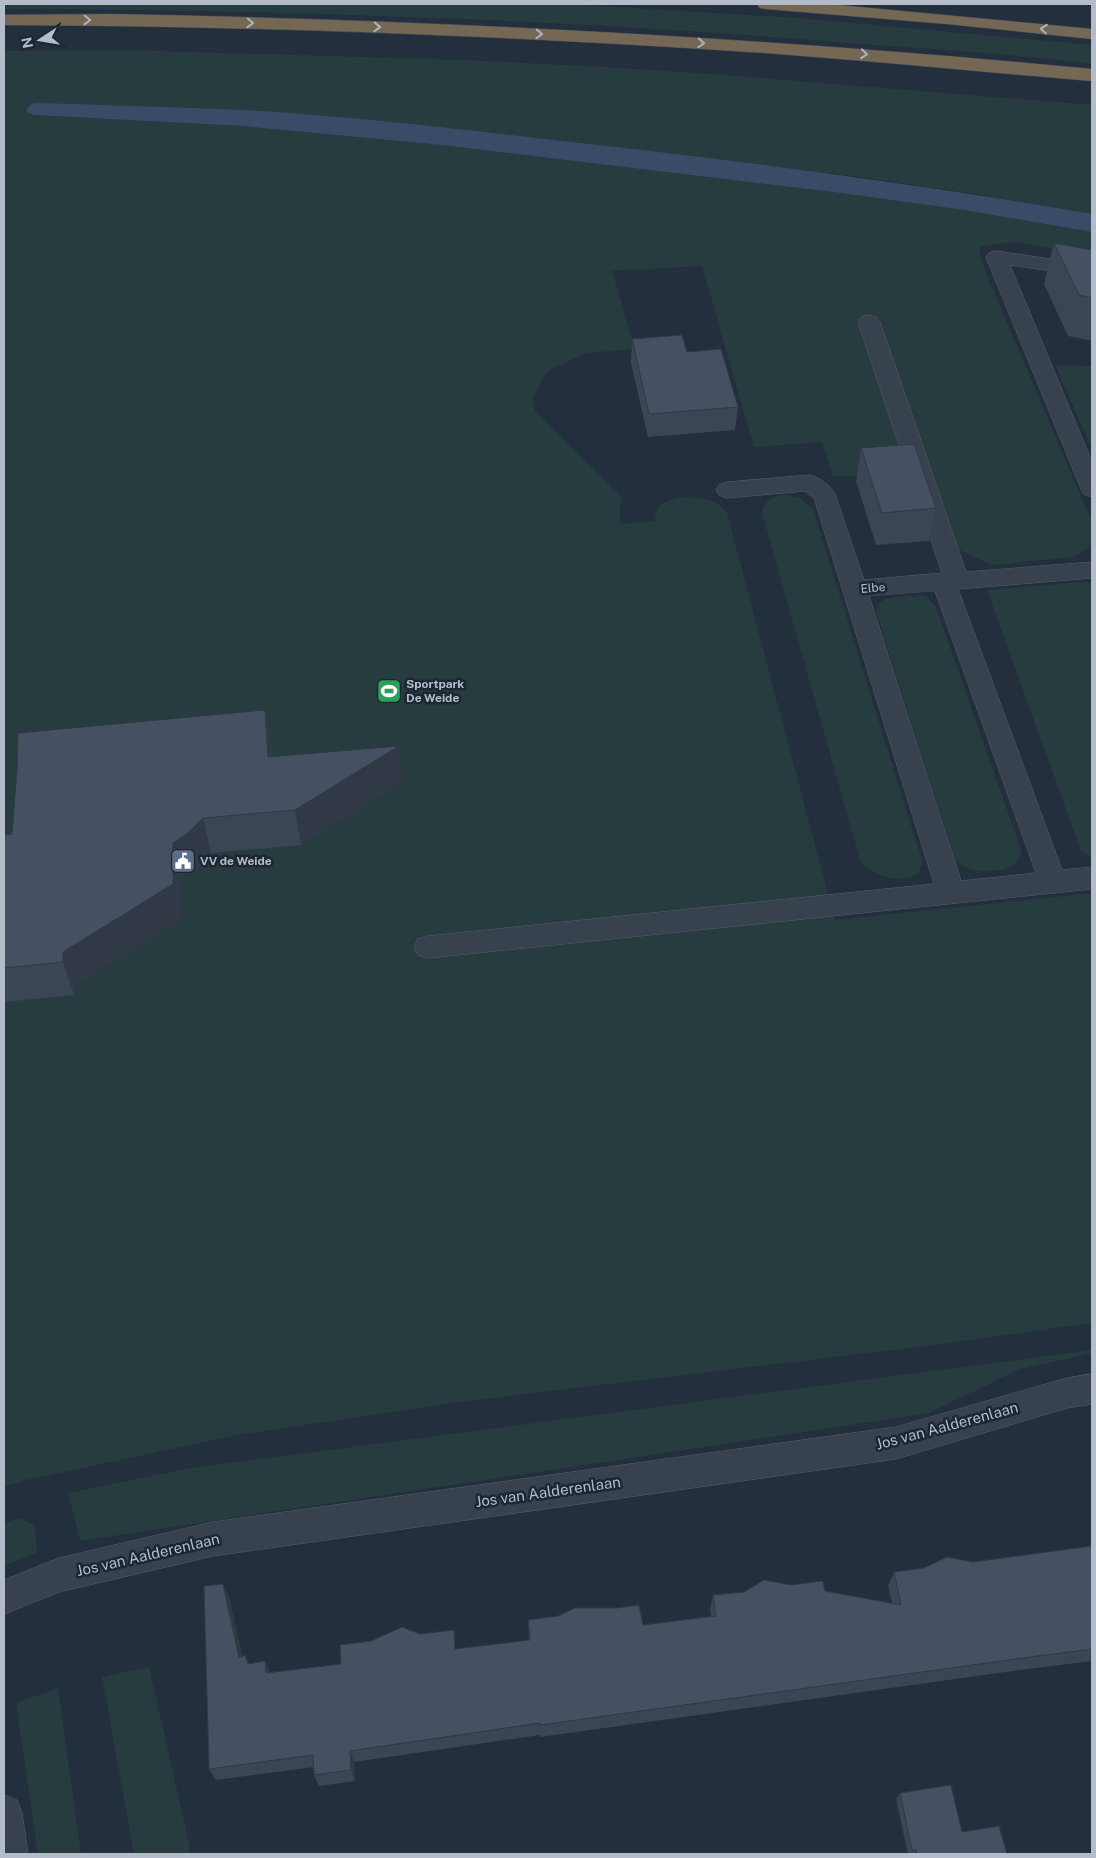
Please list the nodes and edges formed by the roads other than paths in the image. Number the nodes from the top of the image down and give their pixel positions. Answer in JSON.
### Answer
{"nodes":[{"id":1,"x":766,"y":4,"type":"edge"},
{"id":2,"x":4,"y":20,"type":"edge"},
{"id":3,"x":1092,"y":34,"type":"edge"},
{"id":4,"x":1092,"y":75,"type":"edge"},
{"id":5,"x":1092,"y":271,"type":"edge"},
{"id":6,"x":869,"y":322,"type":"dead end"},
{"id":7,"x":1092,"y":489,"type":"edge"},
{"id":8,"x":727,"y":490,"type":"dead end"},
{"id":9,"x":1092,"y":570,"type":"edge"},
{"id":10,"x":950,"y":581,"type":"junction"},
{"id":11,"x":855,"y":589,"type":"junction"},
{"id":12,"x":1092,"y":878,"type":"edge"},
{"id":13,"x":1053,"y":882,"type":"junction"},
{"id":14,"x":952,"y":893,"type":"junction"},
{"id":15,"x":428,"y":947,"type":"dead end"},
{"id":16,"x":1092,"y":1389,"type":"edge"},
{"id":17,"x":4,"y":1597,"type":"edge"},
{"id":18,"x":4,"y":1812,"type":"edge"},
{"id":19,"x":10,"y":1854,"type":"edge"}],
"edges":[{"from":3,"to":1,"type":"highway","one_way":true},
{"from":2,"to":4,"type":"highway","one_way":true},
{"from":5,"to":7,"type":"street"},
{"from":6,"to":10,"type":"street"},
{"from":8,"to":11,"type":"street","name":"Elbe"},
{"from":9,"to":10,"type":"street","name":"Elbe"},
{"from":10,"to":11,"type":"street","name":"Elbe"},
{"from":10,"to":13,"type":"street"},
{"from":11,"to":14,"type":"street"},
{"from":12,"to":13,"type":"street"},
{"from":13,"to":14,"type":"street"},
{"from":14,"to":15,"type":"street"},
{"from":16,"to":17,"type":"street","name":"Jos van Aalderenlaan"},
{"from":18,"to":19,"type":"street"}]}
